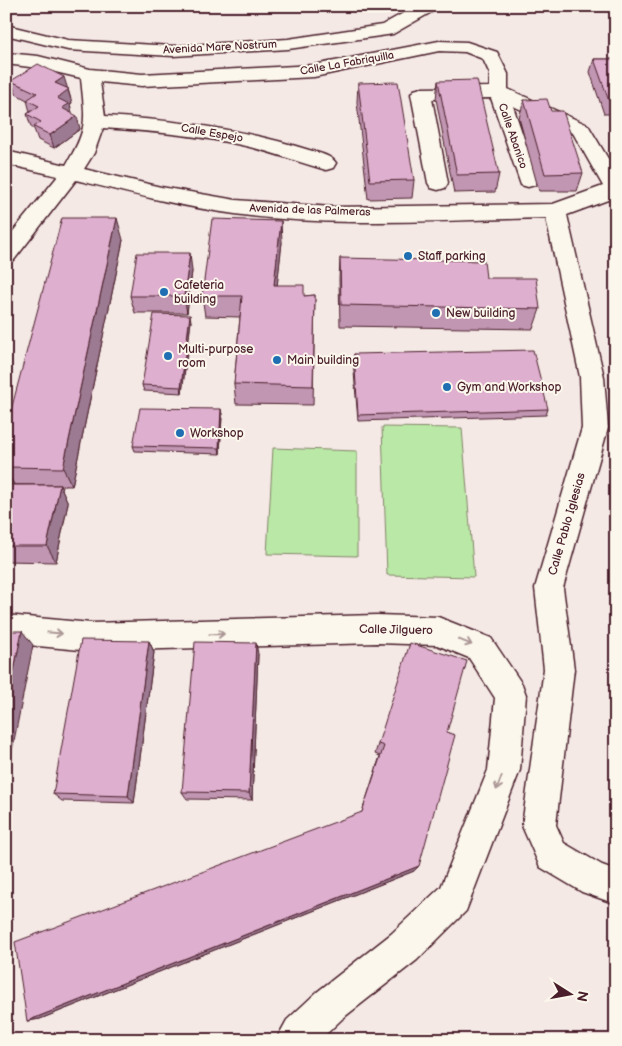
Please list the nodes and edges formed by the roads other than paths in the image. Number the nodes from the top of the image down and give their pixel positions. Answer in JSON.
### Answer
{"nodes":[{"id":1,"x":429,"y":6,"type":"edge"},
{"id":2,"x":6,"y":30,"type":"edge"},
{"id":3,"x":6,"y":58,"type":"edge"},
{"id":4,"x":90,"y":75,"type":"junction"},
{"id":5,"x":498,"y":92,"type":"junction"},
{"id":6,"x":95,"y":122,"type":"junction"},
{"id":7,"x":6,"y":157,"type":"edge"},
{"id":8,"x":326,"y":163,"type":"dead end"},
{"id":9,"x":72,"y":173,"type":"junction"},
{"id":10,"x":528,"y":180,"type":"dead end"},
{"id":11,"x":438,"y":183,"type":"dead end"},
{"id":12,"x":615,"y":189,"type":"edge"},
{"id":13,"x":555,"y":211,"type":"junction"},
{"id":14,"x":6,"y":255,"type":"edge"},
{"id":15,"x":6,"y":629,"type":"edge"},
{"id":16,"x":616,"y":887,"type":"edge"},
{"id":17,"x":296,"y":1040,"type":"edge"}],
"edges":[{"from":1,"to":2,"type":"street","name":"Avenida Mare Nostrum"},
{"from":3,"to":4,"type":"street","name":"Calle La Fabriquilla"},
{"from":4,"to":5,"type":"street","name":"Calle La Fabriquilla"},
{"from":4,"to":6,"type":"street"},
{"from":5,"to":10,"type":"street","name":"Calle Abanico"},
{"from":5,"to":11,"type":"street"},
{"from":5,"to":12,"type":"street"},
{"from":6,"to":8,"type":"street","name":"Calle Espejo"},
{"from":6,"to":9,"type":"street"},
{"from":7,"to":9,"type":"street","name":"Avenida de las Palmeras"},
{"from":9,"to":13,"type":"street","name":"Avenida de las Palmeras"},
{"from":9,"to":14,"type":"street"},
{"from":12,"to":13,"type":"street","name":"Avenida de las Palmeras"},
{"from":13,"to":16,"type":"street","name":"Calle Pablo Iglesias"},
{"from":15,"to":17,"type":"street","name":"Calle Jilguero","one_way":true}]}
